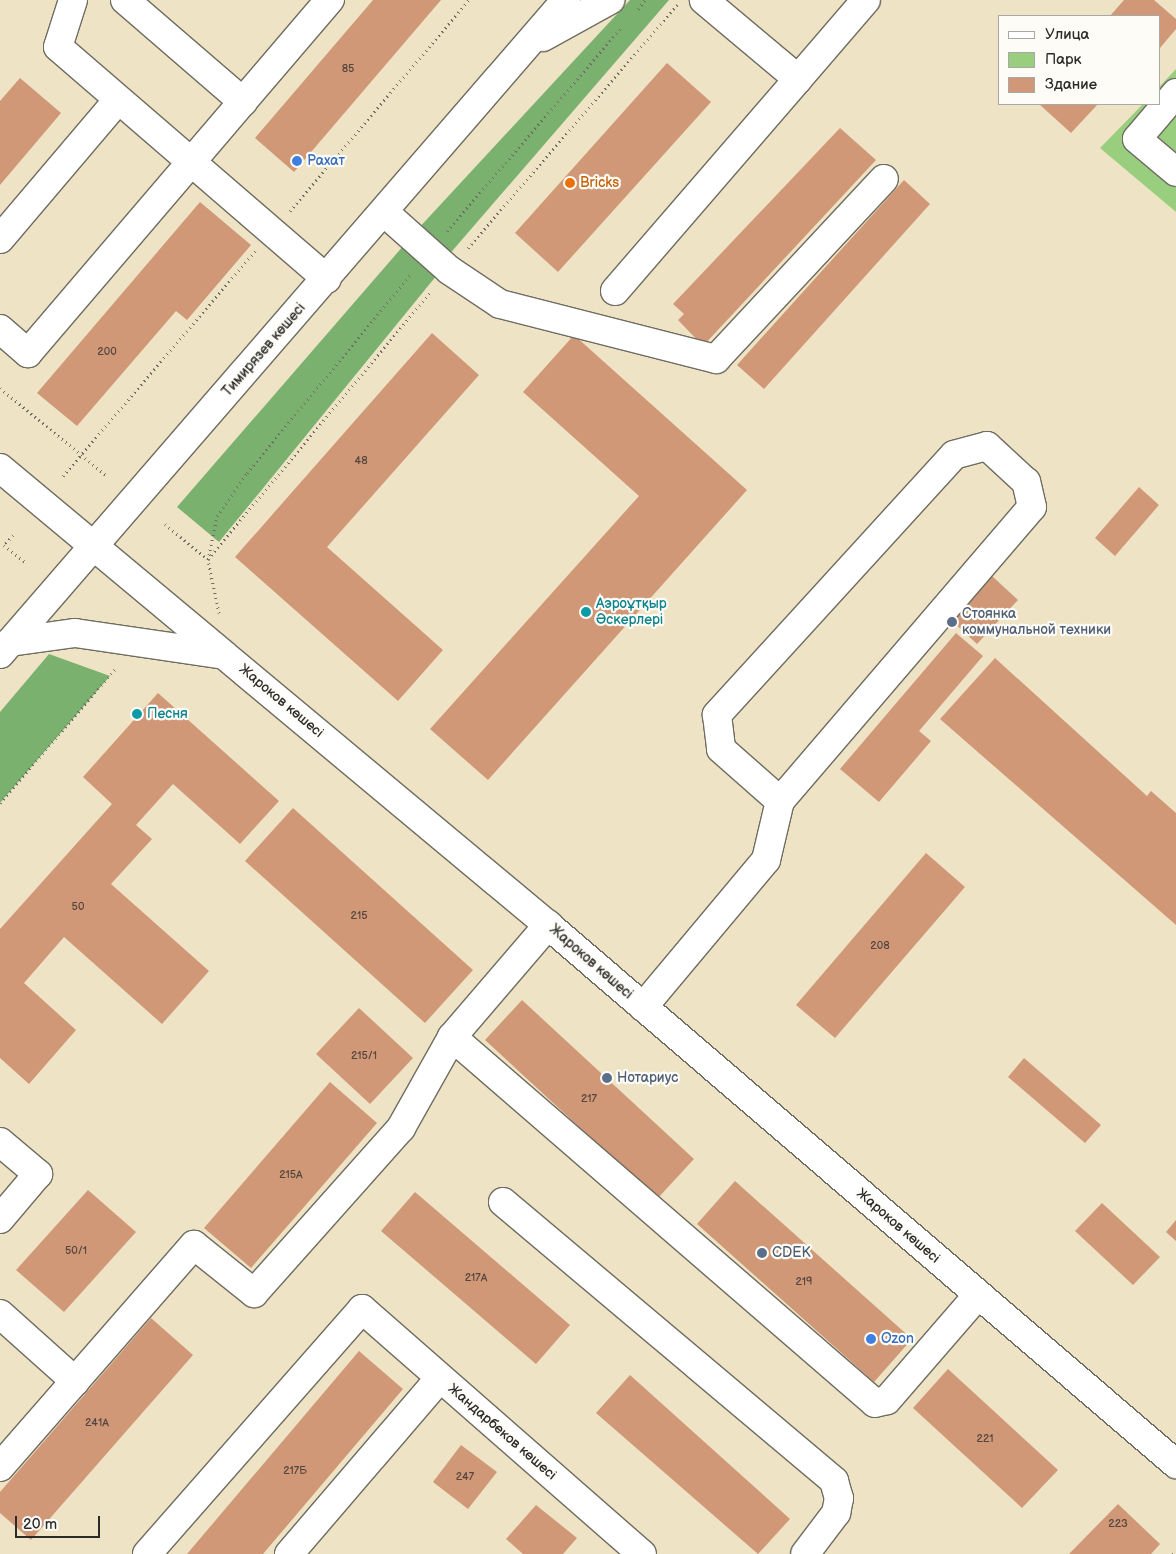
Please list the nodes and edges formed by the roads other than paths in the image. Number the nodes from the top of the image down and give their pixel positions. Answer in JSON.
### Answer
{"nodes":[{"id":1,"x":73,"y":0,"type":"edge"},
{"id":2,"x":125,"y":0,"type":"edge"},
{"id":3,"x":330,"y":0,"type":"edge"},
{"id":4,"x":566,"y":0,"type":"edge"},
{"id":5,"x":610,"y":0,"type":"edge"},
{"id":6,"x":704,"y":0,"type":"edge"},
{"id":7,"x":866,"y":0,"type":"edge"},
{"id":8,"x":527,"y":47,"type":"junction"},
{"id":9,"x":798,"y":79,"type":"junction"},
{"id":10,"x":1176,"y":93,"type":"edge"},
{"id":11,"x":118,"y":100,"type":"junction"},
{"id":12,"x":243,"y":102,"type":"junction"},
{"id":13,"x":191,"y":163,"type":"junction"},
{"id":14,"x":1176,"y":172,"type":"edge"},
{"id":15,"x":884,"y":179,"type":"dead end"},
{"id":16,"x":384,"y":212,"type":"junction"},
{"id":17,"x":0,"y":238,"type":"edge"},
{"id":18,"x":326,"y":279,"type":"junction"},
{"id":19,"x":615,"y":291,"type":"dead end"},
{"id":20,"x":0,"y":329,"type":"edge"},
{"id":21,"x":0,"y":468,"type":"edge"},
{"id":22,"x":92,"y":546,"type":"junction"},
{"id":23,"x":5,"y":648,"type":"edge"},
{"id":24,"x":226,"y":655,"type":"junction"},
{"id":25,"x":780,"y":801,"type":"junction"},
{"id":26,"x":548,"y":925,"type":"junction"},
{"id":27,"x":642,"y":1007,"type":"junction"},
{"id":28,"x":452,"y":1037,"type":"junction"},
{"id":29,"x":0,"y":1142,"type":"edge"},
{"id":30,"x":502,"y":1202,"type":"dead end"},
{"id":31,"x":0,"y":1219,"type":"edge"},
{"id":32,"x":978,"y":1294,"type":"junction"},
{"id":33,"x":0,"y":1314,"type":"edge"},
{"id":34,"x":440,"y":1378,"type":"junction"},
{"id":35,"x":75,"y":1381,"type":"junction"},
{"id":36,"x":1176,"y":1464,"type":"edge"},
{"id":37,"x":0,"y":1467,"type":"edge"},
{"id":38,"x":624,"y":1548,"type":"edge"},
{"id":39,"x":147,"y":1554,"type":"edge"},
{"id":40,"x":289,"y":1554,"type":"edge"},
{"id":41,"x":805,"y":1554,"type":"edge"}],
"edges":[{"from":1,"to":11,"type":"street"},
{"from":2,"to":12,"type":"street"},
{"from":3,"to":12,"type":"street"},
{"from":4,"to":8,"type":"street","name":"Тимирязев көшесі"},
{"from":5,"to":8,"type":"street","name":"Тимирязев көшесі"},
{"from":6,"to":9,"type":"street"},
{"from":7,"to":9,"type":"street"},
{"from":8,"to":16,"type":"street","name":"Тимирязев көшесі"},
{"from":9,"to":19,"type":"street"},
{"from":10,"to":14,"type":"street"},
{"from":11,"to":13,"type":"street"},
{"from":11,"to":17,"type":"street"},
{"from":12,"to":13,"type":"street"},
{"from":13,"to":18,"type":"street"},
{"from":13,"to":20,"type":"street"},
{"from":15,"to":16,"type":"street"},
{"from":16,"to":18,"type":"street","name":"Тимирязев көшесі"},
{"from":18,"to":22,"type":"street","name":"Тимирязев көшесі"},
{"from":21,"to":22,"type":"street","name":"Жароков көшесі"},
{"from":22,"to":23,"type":"street","name":"Тимирязев көшесі"},
{"from":22,"to":24,"type":"street","name":"Жароков көшесі"},
{"from":23,"to":24,"type":"street"},
{"from":24,"to":26,"type":"street","name":"Жароков көшесі"},
{"from":25,"to":25,"type":"street"},
{"from":25,"to":27,"type":"street"},
{"from":26,"to":27,"type":"street","name":"Жароков көшесі"},
{"from":26,"to":28,"type":"street"},
{"from":27,"to":32,"type":"street","name":"Жароков көшесі"},
{"from":28,"to":32,"type":"street"},
{"from":28,"to":35,"type":"street"},
{"from":29,"to":31,"type":"street"},
{"from":30,"to":41,"type":"street"},
{"from":32,"to":36,"type":"street","name":"Жароков көшесі"},
{"from":33,"to":35,"type":"street"},
{"from":34,"to":38,"type":"street","name":"Жандарбеков көшесі"},
{"from":34,"to":39,"type":"street","name":"Жандарбеков көшесі"},
{"from":34,"to":40,"type":"street"},
{"from":35,"to":37,"type":"street"}]}
